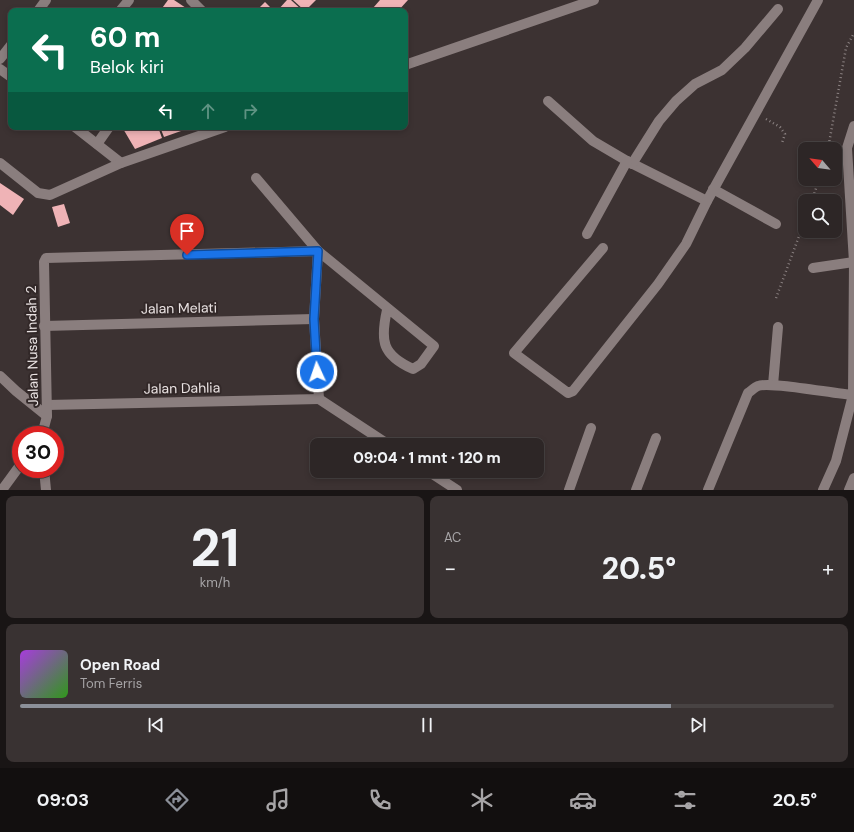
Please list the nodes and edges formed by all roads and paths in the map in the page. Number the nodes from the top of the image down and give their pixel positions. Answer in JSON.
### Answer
{"nodes":[{"id":1,"x":129,"y":0,"type":"edge"},
{"id":2,"x":192,"y":0,"type":"edge"},
{"id":3,"x":594,"y":0,"type":"edge"},
{"id":4,"x":818,"y":0,"type":"edge"},
{"id":5,"x":122,"y":8,"type":"edge"},
{"id":6,"x":198,"y":8,"type":"edge"},
{"id":7,"x":778,"y":9,"type":"dead end"},
{"id":8,"x":854,"y":34,"type":"edge"},
{"id":9,"x":8,"y":49,"type":"edge"},
{"id":10,"x":0,"y":59,"type":"edge"},
{"id":11,"x":408,"y":64,"type":"edge"},
{"id":12,"x":0,"y":68,"type":"edge"},
{"id":13,"x":8,"y":75,"type":"edge"},
{"id":14,"x":548,"y":101,"type":"dead end"},
{"id":15,"x":754,"y":114,"type":"junction"},
{"id":16,"x":854,"y":126,"type":"edge"},
{"id":17,"x":79,"y":130,"type":"edge"},
{"id":18,"x":107,"y":130,"type":"edge"},
{"id":19,"x":216,"y":130,"type":"edge"},
{"id":20,"x":829,"y":142,"type":"edge"},
{"id":21,"x":782,"y":143,"type":"dead end"},
{"id":22,"x":97,"y":144,"type":"junction"},
{"id":23,"x":850,"y":148,"type":"edge"},
{"id":24,"x":121,"y":163,"type":"junction"},
{"id":25,"x":629,"y":163,"type":"junction"},
{"id":26,"x":1,"y":166,"type":"edge"},
{"id":27,"x":256,"y":178,"type":"dead end"},
{"id":28,"x":713,"y":189,"type":"junction"},
{"id":29,"x":707,"y":200,"type":"junction"},
{"id":30,"x":776,"y":224,"type":"dead end"},
{"id":31,"x":587,"y":234,"type":"dead end"},
{"id":32,"x":798,"y":238,"type":"edge"},
{"id":33,"x":603,"y":248,"type":"dead end"},
{"id":34,"x":318,"y":251,"type":"junction"},
{"id":35,"x":854,"y":262,"type":"edge"},
{"id":36,"x":813,"y":268,"type":"dead end"},
{"id":37,"x":776,"y":298,"type":"dead end"},
{"id":38,"x":387,"y":310,"type":"junction"},
{"id":39,"x":314,"y":319,"type":"junction"},
{"id":40,"x":44,"y":326,"type":"junction"},
{"id":41,"x":778,"y":327,"type":"dead end"},
{"id":42,"x":0,"y":376,"type":"edge"},
{"id":43,"x":772,"y":384,"type":"junction"},
{"id":44,"x":854,"y":395,"type":"edge"},
{"id":45,"x":319,"y":399,"type":"junction"},
{"id":46,"x":47,"y":410,"type":"junction"},
{"id":47,"x":44,"y":426,"type":"edge"},
{"id":48,"x":591,"y":428,"type":"dead end"},
{"id":49,"x":378,"y":438,"type":"edge"},
{"id":50,"x":656,"y":438,"type":"dead end"},
{"id":51,"x":12,"y":476,"type":"edge"},
{"id":52,"x":45,"y":478,"type":"edge"},
{"id":53,"x":439,"y":478,"type":"edge"},
{"id":54,"x":854,"y":478,"type":"edge"},
{"id":55,"x":2,"y":490,"type":"edge"},
{"id":56,"x":46,"y":490,"type":"edge"},
{"id":57,"x":457,"y":490,"type":"edge"},
{"id":58,"x":569,"y":490,"type":"edge"},
{"id":59,"x":636,"y":490,"type":"edge"},
{"id":60,"x":708,"y":490,"type":"edge"},
{"id":61,"x":822,"y":490,"type":"edge"},
{"id":62,"x":849,"y":490,"type":"edge"}],
"edges":[{"from":1,"to":5,"type":"street"},
{"from":2,"to":6,"type":"street"},
{"from":3,"to":11,"type":"street"},
{"from":4,"to":15,"type":"street"},
{"from":7,"to":25,"type":"street"},
{"from":8,"to":20,"type":"path"},
{"from":9,"to":10,"type":"street"},
{"from":12,"to":13,"type":"street"},
{"from":14,"to":25,"type":"street"},
{"from":15,"to":21,"type":"path"},
{"from":15,"to":28,"type":"street"},
{"from":16,"to":23,"type":"street"},
{"from":17,"to":22,"type":"street"},
{"from":18,"to":22,"type":"street"},
{"from":19,"to":24,"type":"street"},
{"from":22,"to":24,"type":"street"},
{"from":23,"to":35,"type":"street"},
{"from":24,"to":26,"type":"street"},
{"from":25,"to":29,"type":"street"},
{"from":25,"to":31,"type":"street"},
{"from":27,"to":34,"type":"street"},
{"from":28,"to":29,"type":"street"},
{"from":28,"to":30,"type":"street"},
{"from":29,"to":33,"type":"street"},
{"from":32,"to":37,"type":"path"},
{"from":34,"to":38,"type":"street"},
{"from":34,"to":39,"type":"street"},
{"from":34,"to":40,"type":"street","name":"Jalan Nusa Indah 2"},
{"from":35,"to":36,"type":"street"},
{"from":35,"to":44,"type":"street"},
{"from":38,"to":38,"type":"street"},
{"from":39,"to":40,"type":"street","name":"Jalan Melati"},
{"from":39,"to":45,"type":"street"},
{"from":40,"to":46,"type":"street","name":"Jalan Nusa Indah 2"},
{"from":41,"to":43,"type":"street"},
{"from":42,"to":46,"type":"street"},
{"from":43,"to":44,"type":"street"},
{"from":43,"to":60,"type":"street"},
{"from":44,"to":61,"type":"street"},
{"from":45,"to":46,"type":"street","name":"Jalan Dahlia"},
{"from":45,"to":49,"type":"street"},
{"from":46,"to":47,"type":"street","name":"Jalan Nusa Indah 2"},
{"from":48,"to":58,"type":"street"},
{"from":50,"to":59,"type":"street"},
{"from":51,"to":55,"type":"street"},
{"from":52,"to":56,"type":"street"},
{"from":53,"to":57,"type":"street"},
{"from":54,"to":62,"type":"street"}]}
